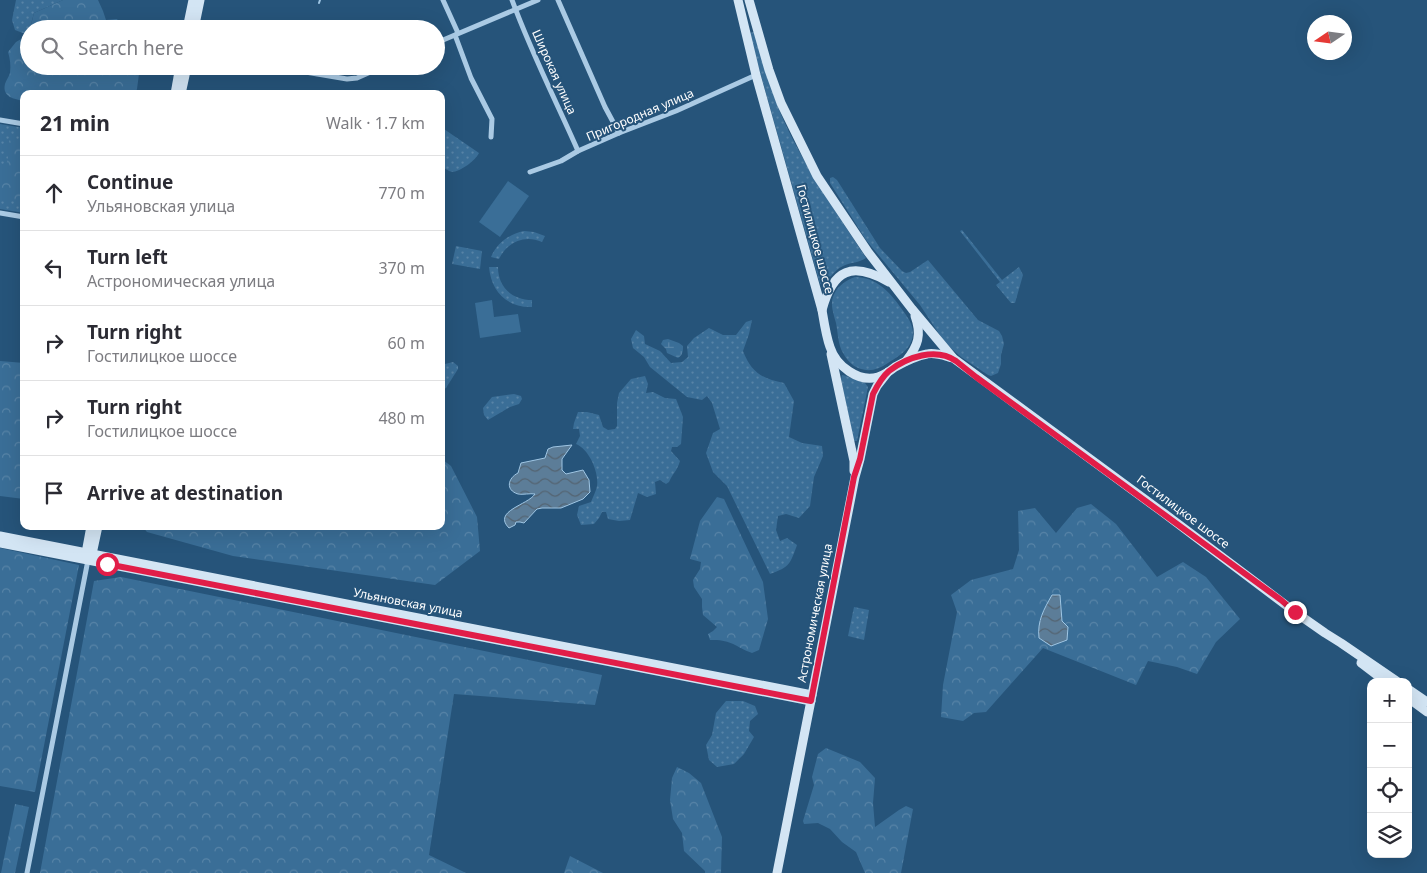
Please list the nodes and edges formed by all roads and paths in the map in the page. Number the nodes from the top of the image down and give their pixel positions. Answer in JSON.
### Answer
{"nodes":[{"id":1,"x":193,"y":0,"type":"edge"},
{"id":2,"x":200,"y":0,"type":"edge"},
{"id":3,"x":443,"y":0,"type":"edge"},
{"id":4,"x":512,"y":0,"type":"edge"},
{"id":5,"x":538,"y":0,"type":"edge"},
{"id":6,"x":558,"y":0,"type":"edge"},
{"id":7,"x":738,"y":0,"type":"edge"},
{"id":8,"x":749,"y":0,"type":"edge"},
{"id":9,"x":516,"y":9,"type":"junction"},
{"id":10,"x":189,"y":20,"type":"edge"},
{"id":11,"x":196,"y":20,"type":"edge"},
{"id":12,"x":457,"y":34,"type":"junction"},
{"id":13,"x":445,"y":39,"type":"edge"},
{"id":14,"x":178,"y":75,"type":"edge"},
{"id":15,"x":185,"y":75,"type":"edge"},
{"id":16,"x":323,"y":75,"type":"edge"},
{"id":17,"x":364,"y":75,"type":"edge"},
{"id":18,"x":756,"y":75,"type":"junction"},
{"id":19,"x":176,"y":90,"type":"edge"},
{"id":20,"x":182,"y":90,"type":"edge"},
{"id":21,"x":0,"y":120,"type":"edge"},
{"id":22,"x":20,"y":123,"type":"edge"},
{"id":23,"x":619,"y":133,"type":"junction"},
{"id":24,"x":491,"y":137,"type":"dead end"},
{"id":25,"x":578,"y":152,"type":"junction"},
{"id":26,"x":530,"y":172,"type":"dead end"},
{"id":27,"x":0,"y":213,"type":"edge"},
{"id":28,"x":20,"y":217,"type":"edge"},
{"id":29,"x":893,"y":285,"type":"junction"},
{"id":30,"x":912,"y":309,"type":"junction"},
{"id":31,"x":822,"y":310,"type":"junction"},
{"id":32,"x":830,"y":349,"type":"junction"},
{"id":33,"x":953,"y":358,"type":"junction"},
{"id":34,"x":906,"y":361,"type":"junction"},
{"id":35,"x":888,"y":372,"type":"junction"},
{"id":36,"x":854,"y":477,"type":"junction"},
{"id":37,"x":91,"y":530,"type":"edge"},
{"id":38,"x":97,"y":530,"type":"edge"},
{"id":39,"x":0,"y":536,"type":"edge"},
{"id":40,"x":0,"y":543,"type":"edge"},
{"id":41,"x":89,"y":556,"type":"junction"},
{"id":42,"x":1324,"y":633,"type":"junction"},
{"id":43,"x":1381,"y":678,"type":"edge"},
{"id":44,"x":1392,"y":678,"type":"edge"},
{"id":45,"x":1412,"y":692,"type":"edge"},
{"id":46,"x":811,"y":698,"type":"junction"},
{"id":47,"x":1412,"y":701,"type":"edge"},
{"id":48,"x":1427,"y":702,"type":"edge"},
{"id":49,"x":1427,"y":712,"type":"edge"},
{"id":50,"x":27,"y":873,"type":"edge"},
{"id":51,"x":777,"y":873,"type":"edge"}],
"edges":[{"from":1,"to":10,"type":"main road"},
{"from":2,"to":11,"type":"main road"},
{"from":3,"to":12,"type":"street"},
{"from":4,"to":9,"type":"street","name":"Широкая улица"},
{"from":5,"to":9,"type":"street"},
{"from":6,"to":23,"type":"street"},
{"from":7,"to":18,"type":"main road","name":"Гостилицкое шоссе"},
{"from":8,"to":29,"type":"main road","name":"Гостилицкое шоссе"},
{"from":9,"to":12,"type":"street"},
{"from":9,"to":25,"type":"street","name":"Широкая улица"},
{"from":12,"to":13,"type":"street"},
{"from":12,"to":24,"type":"street"},
{"from":14,"to":19,"type":"main road"},
{"from":15,"to":20,"type":"main road"},
{"from":16,"to":17,"type":"street"},
{"from":18,"to":23,"type":"street","name":"Пригородная улица"},
{"from":18,"to":31,"type":"main road","name":"Гостилицкое шоссе"},
{"from":21,"to":22,"type":"street"},
{"from":23,"to":25,"type":"street","name":"Пригородная улица"},
{"from":25,"to":26,"type":"street","name":"Пригородная улица"},
{"from":27,"to":28,"type":"street"},
{"from":29,"to":30,"type":"main road","name":"Гостилицкое шоссе"},
{"from":29,"to":31,"type":"main road"},
{"from":30,"to":33,"type":"main road","name":"Гостилицкое шоссе"},
{"from":30,"to":34,"type":"main road"},
{"from":31,"to":32,"type":"main road","name":"Гостилицкое шоссе"},
{"from":32,"to":35,"type":"main road","name":"Гостилицкое шоссе"},
{"from":32,"to":36,"type":"main road","name":"Астрономическая улица"},
{"from":33,"to":34,"type":"main road","name":"Гостилицкое шоссе"},
{"from":33,"to":42,"type":"main road","name":"Гостилицкое шоссе"},
{"from":34,"to":35,"type":"main road","name":"Гостилицкое шоссе"},
{"from":35,"to":36,"type":"main road","name":"Астрономическая улица"},
{"from":36,"to":46,"type":"main road","name":"Астрономическая улица"},
{"from":37,"to":41,"type":"main road"},
{"from":38,"to":41,"type":"main road"},
{"from":39,"to":41,"type":"main road","name":"Ульяновская улица"},
{"from":40,"to":41,"type":"main road","name":"Ульяновская улица"},
{"from":41,"to":46,"type":"main road","name":"Ульяновская улица"},
{"from":41,"to":50,"type":"street"},
{"from":42,"to":43,"type":"main road","name":"Гостилицкое шоссе"},
{"from":42,"to":44,"type":"main road","name":"Гостилицкое шоссе"},
{"from":45,"to":48,"type":"main road"},
{"from":46,"to":51,"type":"main road","name":"Астрономическая улица"},
{"from":47,"to":49,"type":"main road"}]}
